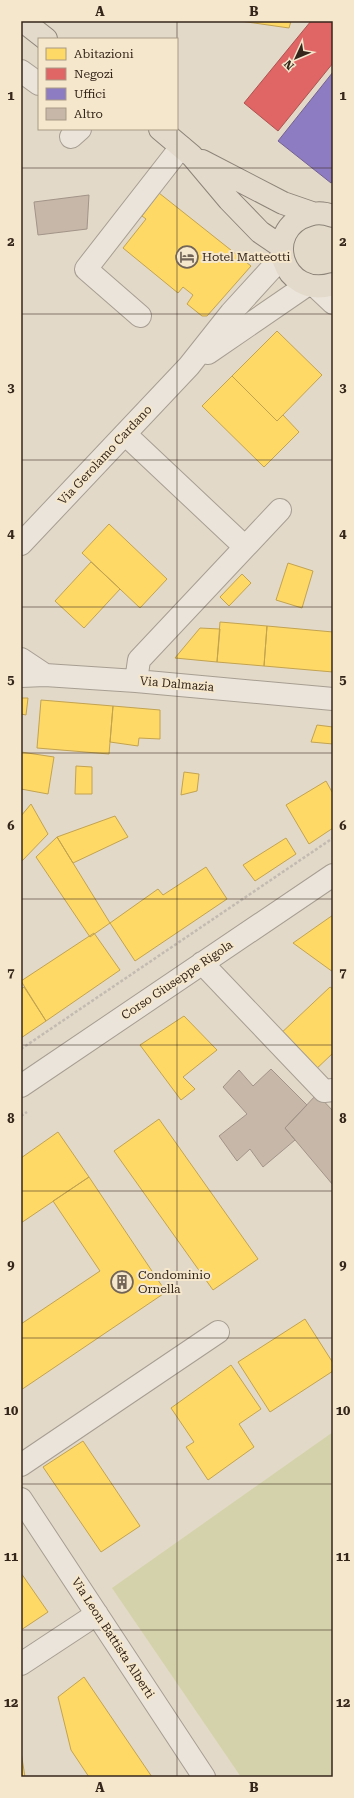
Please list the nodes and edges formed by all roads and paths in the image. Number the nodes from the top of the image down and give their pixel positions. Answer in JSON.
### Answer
{"nodes":[{"id":1,"x":23,"y":21,"type":"edge"},
{"id":2,"x":45,"y":38,"type":"edge"},
{"id":3,"x":161,"y":130,"type":"edge"},
{"id":4,"x":187,"y":152,"type":"junction"},
{"id":5,"x":327,"y":214,"type":"edge"},
{"id":6,"x":282,"y":252,"type":"junction"},
{"id":7,"x":319,"y":286,"type":"edge"},
{"id":8,"x":333,"y":303,"type":"edge"},
{"id":9,"x":140,"y":316,"type":"dead end"},
{"id":10,"x":189,"y":366,"type":"junction"},
{"id":11,"x":125,"y":434,"type":"junction"},
{"id":12,"x":280,"y":510,"type":"dead end"},
{"id":13,"x":21,"y":544,"type":"edge"},
{"id":14,"x":245,"y":547,"type":"junction"},
{"id":15,"x":21,"y":659,"type":"edge"},
{"id":16,"x":44,"y":675,"type":"junction"},
{"id":17,"x":21,"y":676,"type":"edge"},
{"id":18,"x":136,"y":680,"type":"junction"},
{"id":19,"x":333,"y":699,"type":"edge"},
{"id":20,"x":333,"y":838,"type":"edge"},
{"id":21,"x":333,"y":875,"type":"edge"},
{"id":22,"x":202,"y":963,"type":"junction"},
{"id":23,"x":21,"y":1049,"type":"edge"},
{"id":24,"x":21,"y":1086,"type":"edge"},
{"id":25,"x":333,"y":1090,"type":"edge"},
{"id":26,"x":218,"y":1332,"type":"dead end"},
{"id":27,"x":21,"y":1465,"type":"edge"},
{"id":28,"x":21,"y":1499,"type":"edge"},
{"id":29,"x":97,"y":1614,"type":"junction"},
{"id":30,"x":21,"y":1664,"type":"edge"},
{"id":31,"x":204,"y":1777,"type":"edge"}],
"edges":[{"from":1,"to":2,"type":"main road"},
{"from":3,"to":4,"type":"main road"},
{"from":4,"to":5,"type":"main road"},
{"from":4,"to":6,"type":"main road"},
{"from":4,"to":9,"type":"street"},
{"from":5,"to":6,"type":"main road"},
{"from":6,"to":7,"type":"main road"},
{"from":6,"to":10,"type":"street","name":"Via Gerolamo Cardano"},
{"from":7,"to":8,"type":"street"},
{"from":7,"to":10,"type":"street","name":"Via Gerolamo Cardano"},
{"from":10,"to":11,"type":"street","name":"Via Gerolamo Cardano"},
{"from":11,"to":13,"type":"street","name":"Via Gerolamo Cardano"},
{"from":11,"to":14,"type":"street"},
{"from":12,"to":14,"type":"street"},
{"from":14,"to":18,"type":"street"},
{"from":15,"to":16,"type":"street"},
{"from":16,"to":17,"type":"street","name":"Via Dalmazia"},
{"from":16,"to":18,"type":"street","name":"Via Dalmazia"},
{"from":18,"to":19,"type":"street","name":"Via Dalmazia"},
{"from":20,"to":23,"type":"path"},
{"from":21,"to":22,"type":"street","name":"Corso Giuseppe Rigola"},
{"from":22,"to":24,"type":"street","name":"Corso Giuseppe Rigola"},
{"from":22,"to":25,"type":"street"},
{"from":26,"to":27,"type":"street"},
{"from":28,"to":29,"type":"street","name":"Via Leon Battista Alberti"},
{"from":29,"to":30,"type":"street"},
{"from":29,"to":31,"type":"street","name":"Via Leon Battista Alberti"}]}
